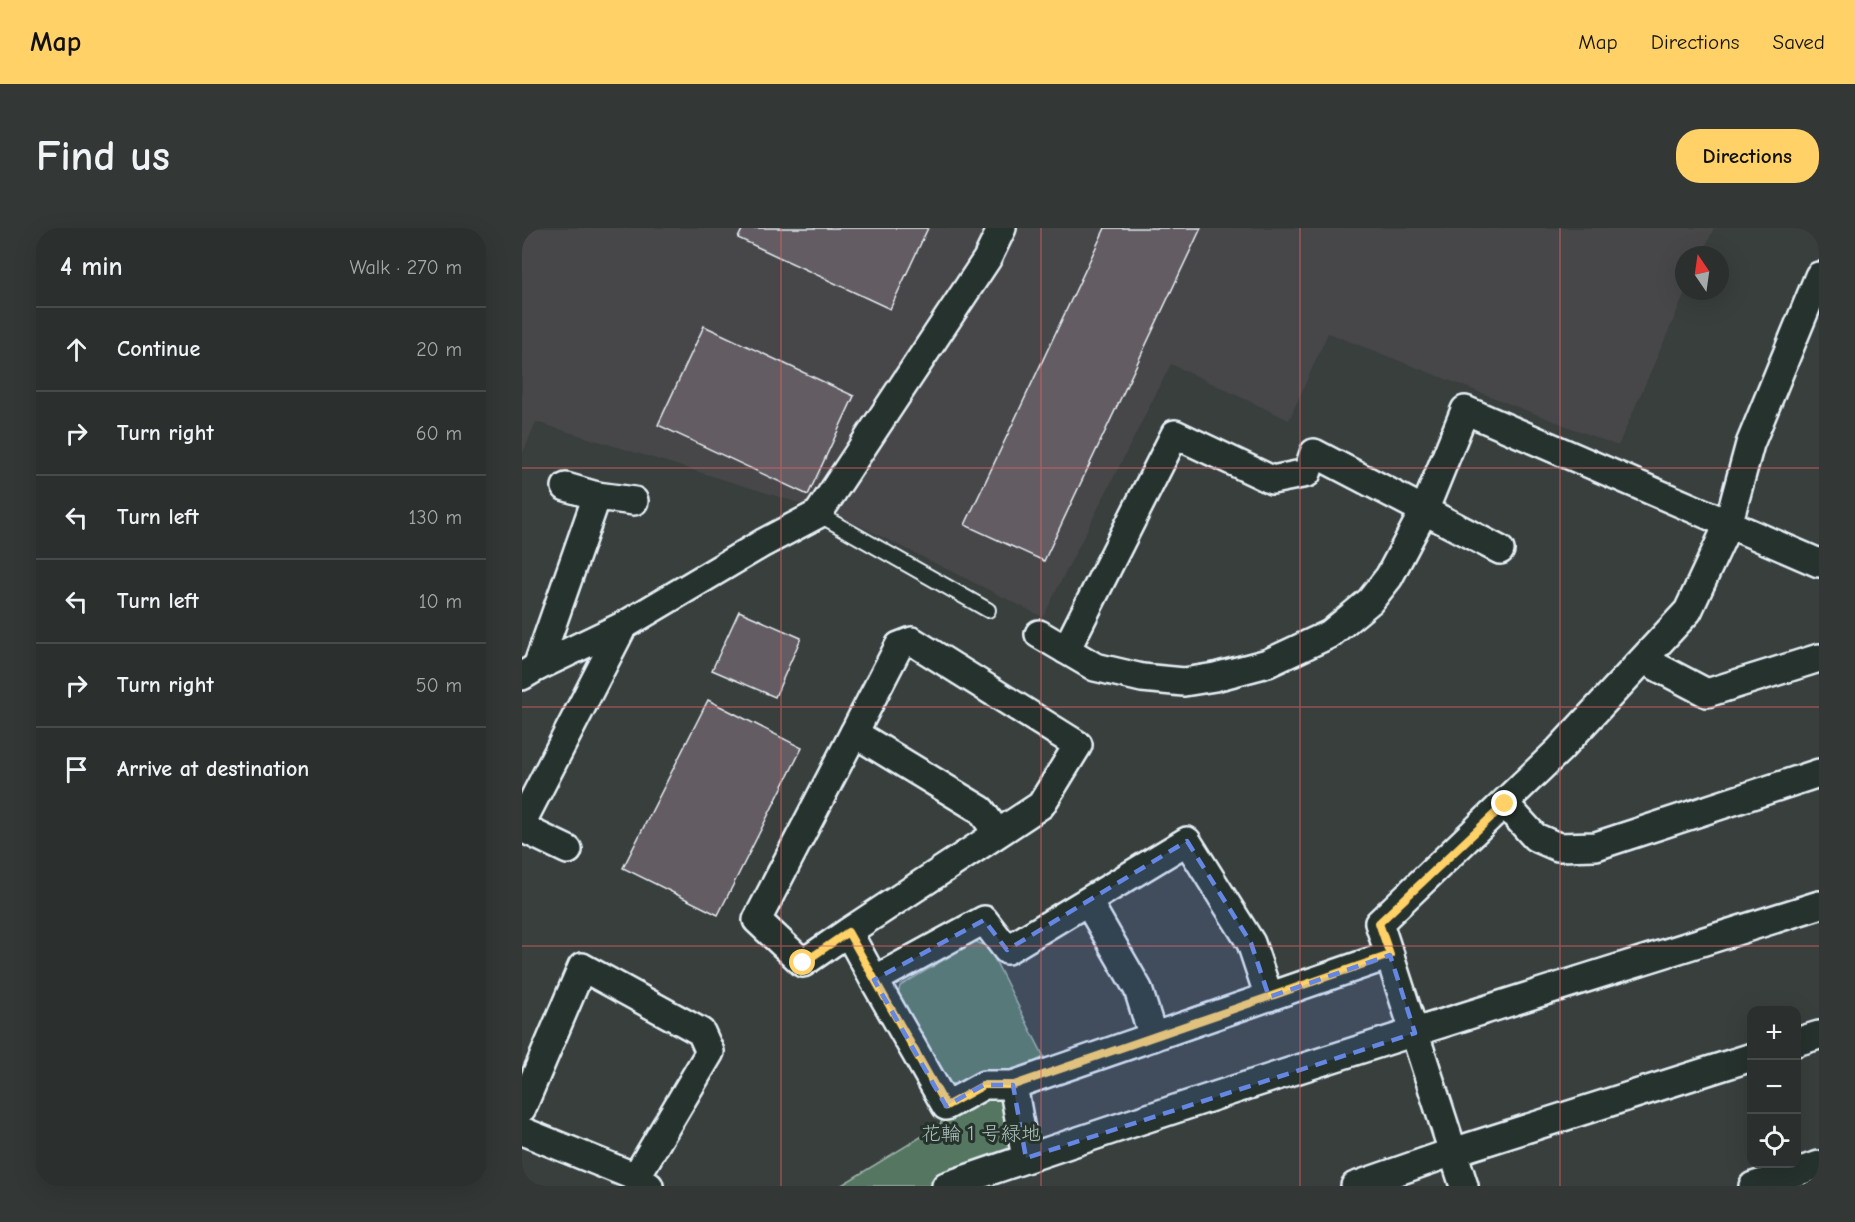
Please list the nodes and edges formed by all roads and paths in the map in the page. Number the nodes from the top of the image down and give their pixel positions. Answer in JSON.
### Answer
{"nodes":[{"id":1,"x":1002,"y":228,"type":"edge"},
{"id":2,"x":1819,"y":276,"type":"edge"},
{"id":3,"x":566,"y":487,"type":"dead end"},
{"id":4,"x":597,"y":496,"type":"junction"},
{"id":5,"x":634,"y":501,"type":"dead end"},
{"id":6,"x":1424,"y":510,"type":"junction"},
{"id":7,"x":818,"y":514,"type":"junction"},
{"id":8,"x":1728,"y":525,"type":"junction"},
{"id":9,"x":1500,"y":549,"type":"dead end"},
{"id":10,"x":1819,"y":563,"type":"edge"},
{"id":11,"x":988,"y":610,"type":"dead end"},
{"id":12,"x":623,"y":626,"type":"junction"},
{"id":13,"x":1039,"y":634,"type":"dead end"},
{"id":14,"x":1066,"y":650,"type":"junction"},
{"id":15,"x":1819,"y":658,"type":"edge"},
{"id":16,"x":1644,"y":660,"type":"junction"},
{"id":17,"x":529,"y":671,"type":"edge"},
{"id":18,"x":854,"y":733,"type":"junction"},
{"id":19,"x":1819,"y":773,"type":"edge"},
{"id":20,"x":1505,"y":804,"type":"junction"},
{"id":21,"x":522,"y":822,"type":"edge"},
{"id":22,"x":522,"y":828,"type":"edge"},
{"id":23,"x":997,"y":833,"type":"junction"},
{"id":24,"x":568,"y":850,"type":"dead end"},
{"id":25,"x":1088,"y":902,"type":"junction"},
{"id":26,"x":1819,"y":905,"type":"edge"},
{"id":27,"x":848,"y":932,"type":"junction"},
{"id":28,"x":1390,"y":955,"type":"junction"},
{"id":29,"x":874,"y":980,"type":"junction"},
{"id":30,"x":1269,"y":996,"type":"junction"},
{"id":31,"x":1415,"y":1033,"type":"junction"},
{"id":32,"x":1819,"y":1035,"type":"edge"},
{"id":33,"x":1153,"y":1037,"type":"junction"},
{"id":34,"x":1801,"y":1041,"type":"edge"},
{"id":35,"x":1747,"y":1059,"type":"edge"},
{"id":36,"x":1014,"y":1085,"type":"junction"},
{"id":37,"x":522,"y":1108,"type":"edge"},
{"id":38,"x":522,"y":1131,"type":"edge"},
{"id":39,"x":1453,"y":1152,"type":"junction"},
{"id":40,"x":1026,"y":1158,"type":"junction"},
{"id":41,"x":1819,"y":1165,"type":"edge"},
{"id":42,"x":643,"y":1181,"type":"edge"},
{"id":43,"x":946,"y":1186,"type":"edge"},
{"id":44,"x":1354,"y":1186,"type":"edge"},
{"id":45,"x":1464,"y":1186,"type":"edge"},
{"id":46,"x":1753,"y":1186,"type":"edge"}],
"edges":[{"from":1,"to":7,"type":"street"},
{"from":2,"to":8,"type":"street"},
{"from":3,"to":4,"type":"street"},
{"from":4,"to":5,"type":"street"},
{"from":4,"to":17,"type":"street"},
{"from":6,"to":8,"type":"street"},
{"from":6,"to":9,"type":"street"},
{"from":6,"to":14,"type":"street"},
{"from":6,"to":14,"type":"street"},
{"from":7,"to":11,"type":"lane"},
{"from":7,"to":12,"type":"street"},
{"from":8,"to":10,"type":"street"},
{"from":8,"to":16,"type":"street"},
{"from":12,"to":17,"type":"street"},
{"from":12,"to":21,"type":"street"},
{"from":13,"to":14,"type":"street"},
{"from":15,"to":16,"type":"street"},
{"from":16,"to":20,"type":"street"},
{"from":18,"to":23,"type":"street"},
{"from":18,"to":23,"type":"street"},
{"from":18,"to":27,"type":"street"},
{"from":19,"to":20,"type":"street"},
{"from":20,"to":28,"type":"street"},
{"from":22,"to":24,"type":"street"},
{"from":23,"to":27,"type":"street"},
{"from":25,"to":29,"type":"street"},
{"from":25,"to":30,"type":"street"},
{"from":25,"to":33,"type":"street"},
{"from":26,"to":31,"type":"street"},
{"from":27,"to":29,"type":"street"},
{"from":28,"to":30,"type":"street"},
{"from":28,"to":31,"type":"street"},
{"from":29,"to":36,"type":"street"},
{"from":30,"to":33,"type":"street"},
{"from":31,"to":39,"type":"street"},
{"from":31,"to":40,"type":"street"},
{"from":32,"to":34,"type":"street"},
{"from":33,"to":36,"type":"street"},
{"from":35,"to":39,"type":"street"},
{"from":36,"to":40,"type":"street"},
{"from":37,"to":42,"type":"street"},
{"from":38,"to":42,"type":"street"},
{"from":39,"to":44,"type":"street"},
{"from":39,"to":45,"type":"street"},
{"from":40,"to":43,"type":"street"},
{"from":41,"to":46,"type":"street"}]}
